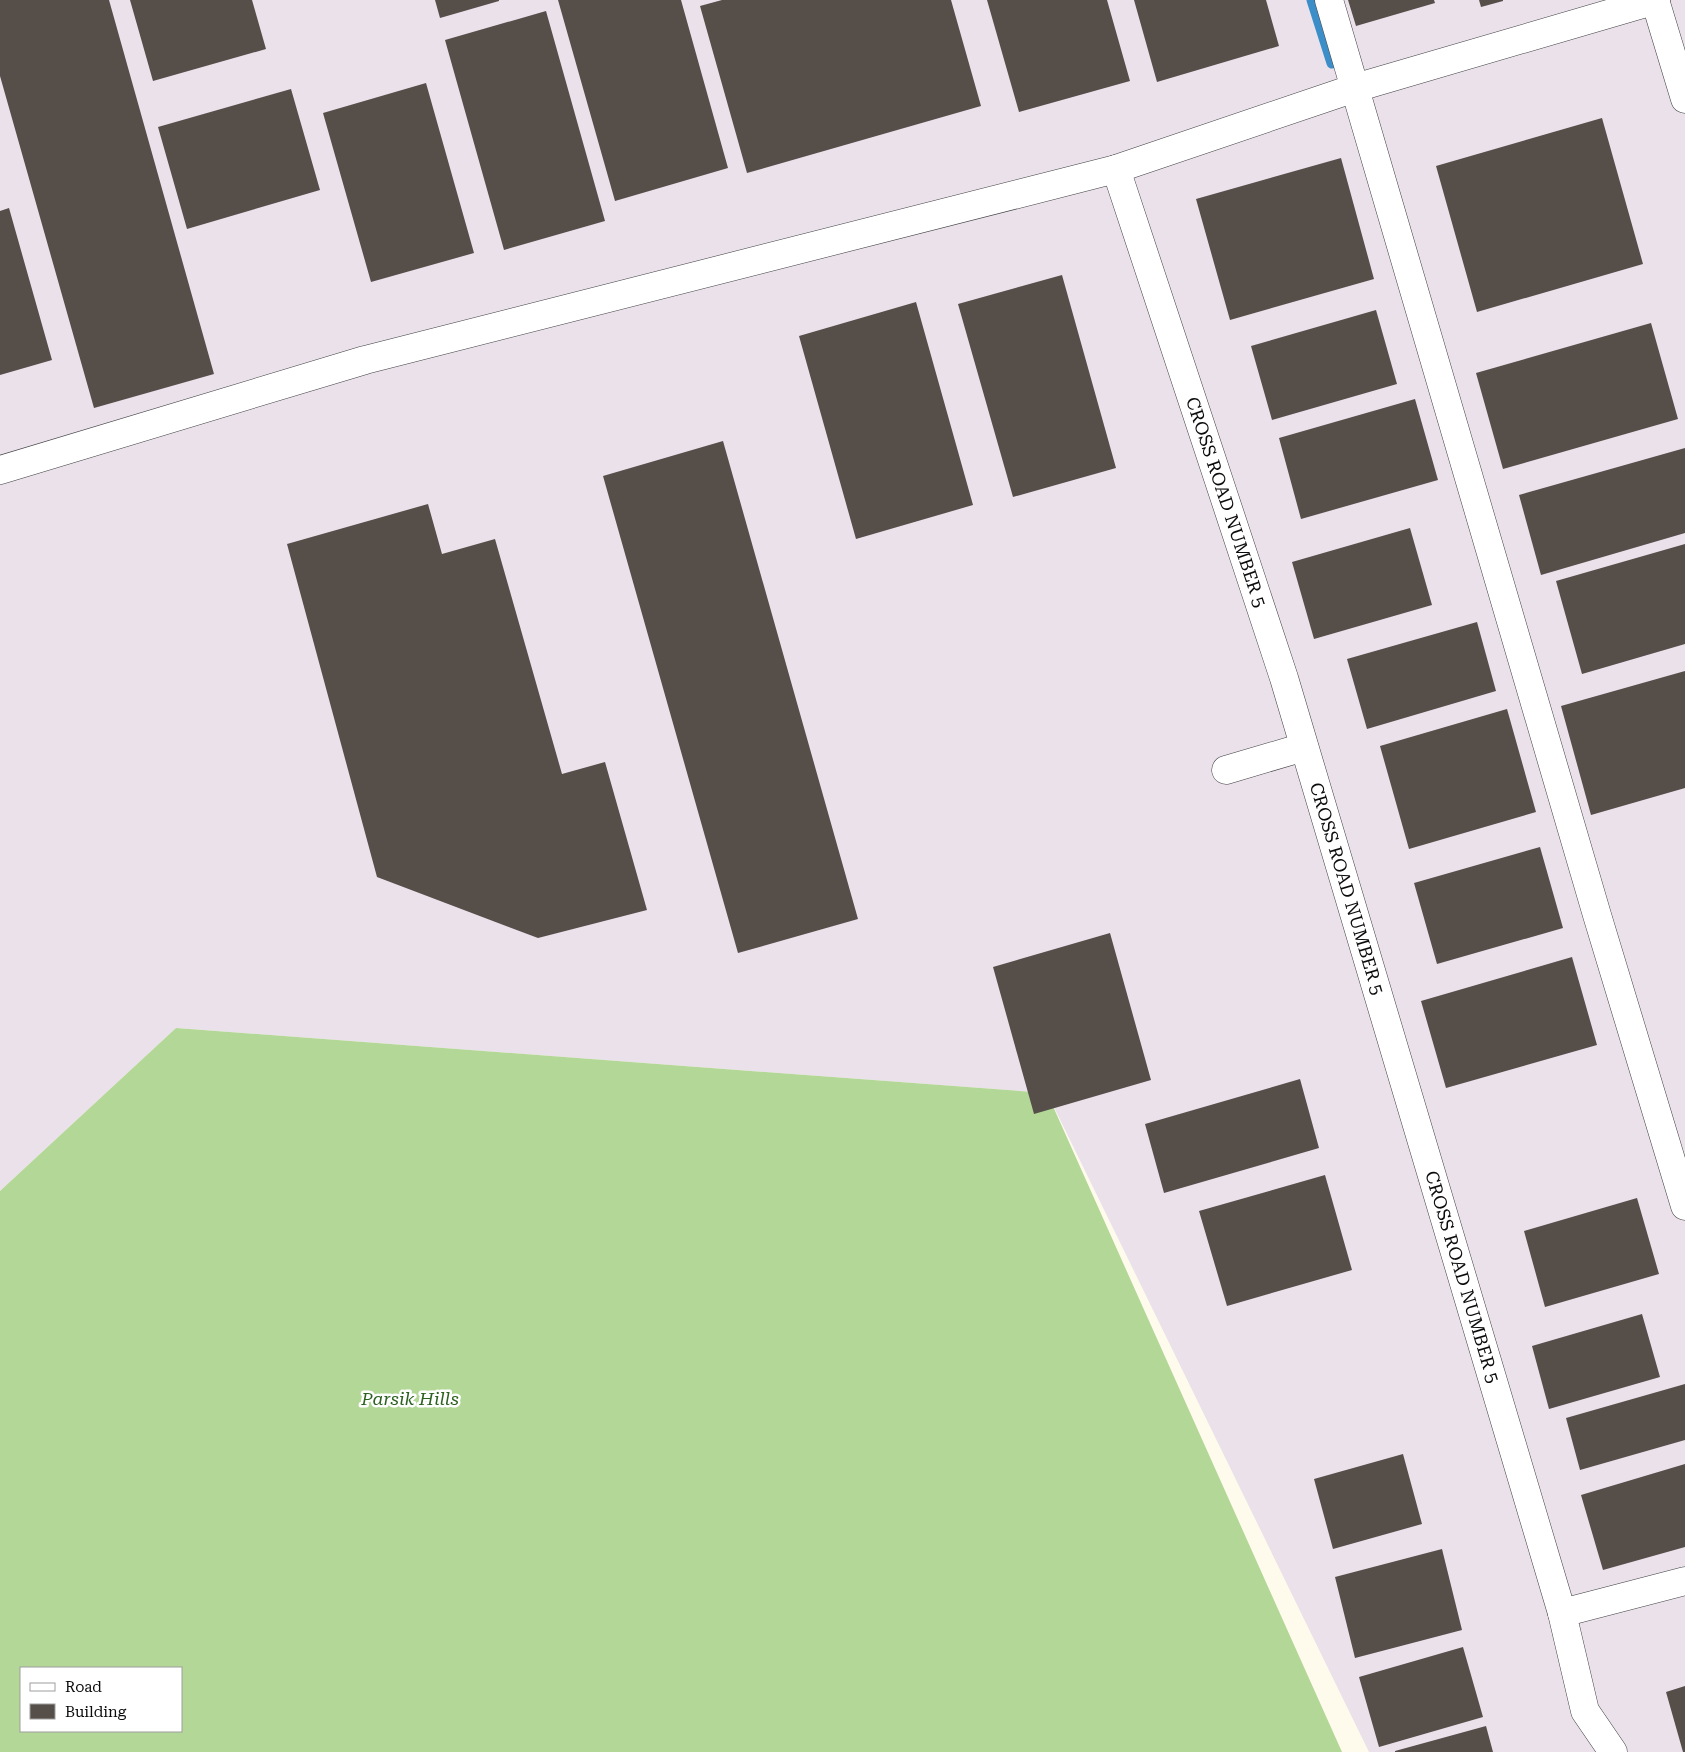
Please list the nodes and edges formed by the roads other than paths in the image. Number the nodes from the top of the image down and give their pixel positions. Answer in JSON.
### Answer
{"nodes":[{"id":1,"x":1329,"y":0,"type":"edge"},
{"id":2,"x":1655,"y":0,"type":"edge"},
{"id":3,"x":1355,"y":88,"type":"junction"},
{"id":4,"x":1685,"y":99,"type":"edge"},
{"id":5,"x":1116,"y":169,"type":"junction"},
{"id":6,"x":0,"y":470,"type":"edge"},
{"id":7,"x":1304,"y":747,"type":"junction"},
{"id":8,"x":1226,"y":770,"type":"dead end"},
{"id":9,"x":1685,"y":1206,"type":"edge"},
{"id":10,"x":1685,"y":1581,"type":"edge"},
{"id":11,"x":1562,"y":1613,"type":"junction"},
{"id":12,"x":1613,"y":1752,"type":"edge"}],
"edges":[{"from":1,"to":3,"type":"street"},
{"from":2,"to":3,"type":"street"},
{"from":2,"to":4,"type":"street"},
{"from":3,"to":5,"type":"street"},
{"from":3,"to":9,"type":"street"},
{"from":5,"to":6,"type":"street"},
{"from":5,"to":7,"type":"street","name":"CROSS ROAD NUMBER 5"},
{"from":7,"to":8,"type":"street"},
{"from":7,"to":11,"type":"street","name":"CROSS ROAD NUMBER 5"},
{"from":10,"to":11,"type":"street"},
{"from":11,"to":12,"type":"street","name":"CROSS ROAD NUMBER 5"}]}
